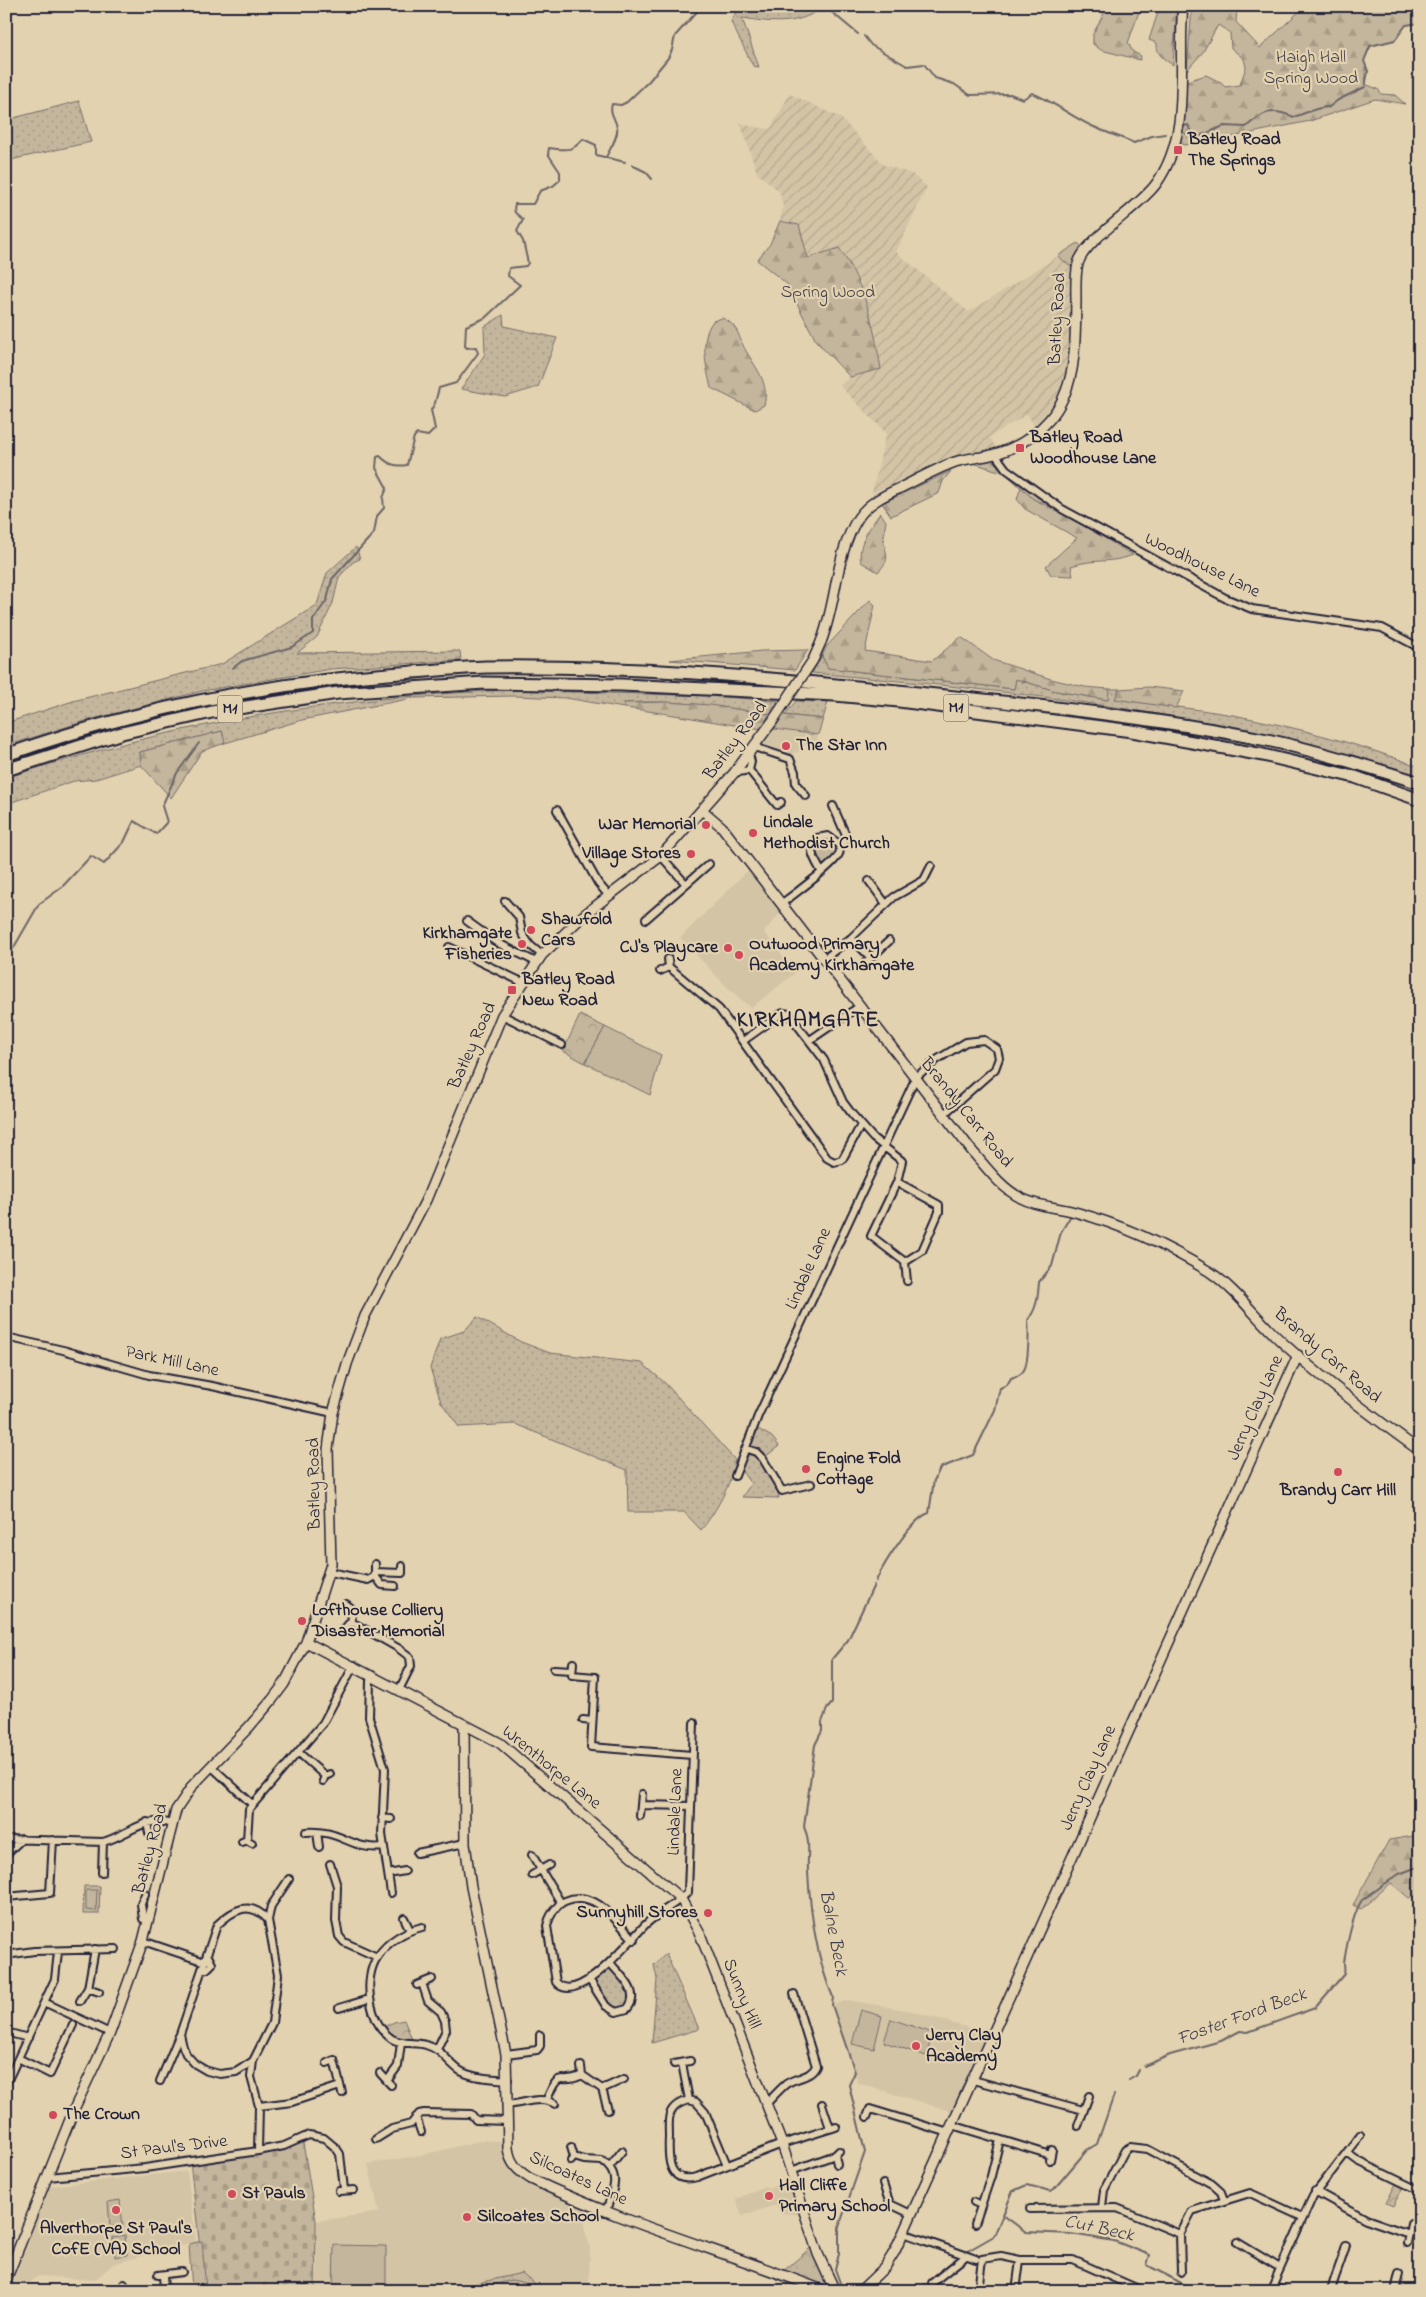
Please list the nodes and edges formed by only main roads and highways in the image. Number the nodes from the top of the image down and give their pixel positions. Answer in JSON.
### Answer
{"nodes":[{"id":1,"x":6,"y":755,"type":"edge"},
{"id":2,"x":6,"y":770,"type":"edge"},
{"id":3,"x":1420,"y":784,"type":"edge"},
{"id":4,"x":1420,"y":800,"type":"edge"}],
"edges":[{"from":1,"to":3,"type":"highway","number":"M1"},
{"from":2,"to":4,"type":"highway","number":"M1"}]}
